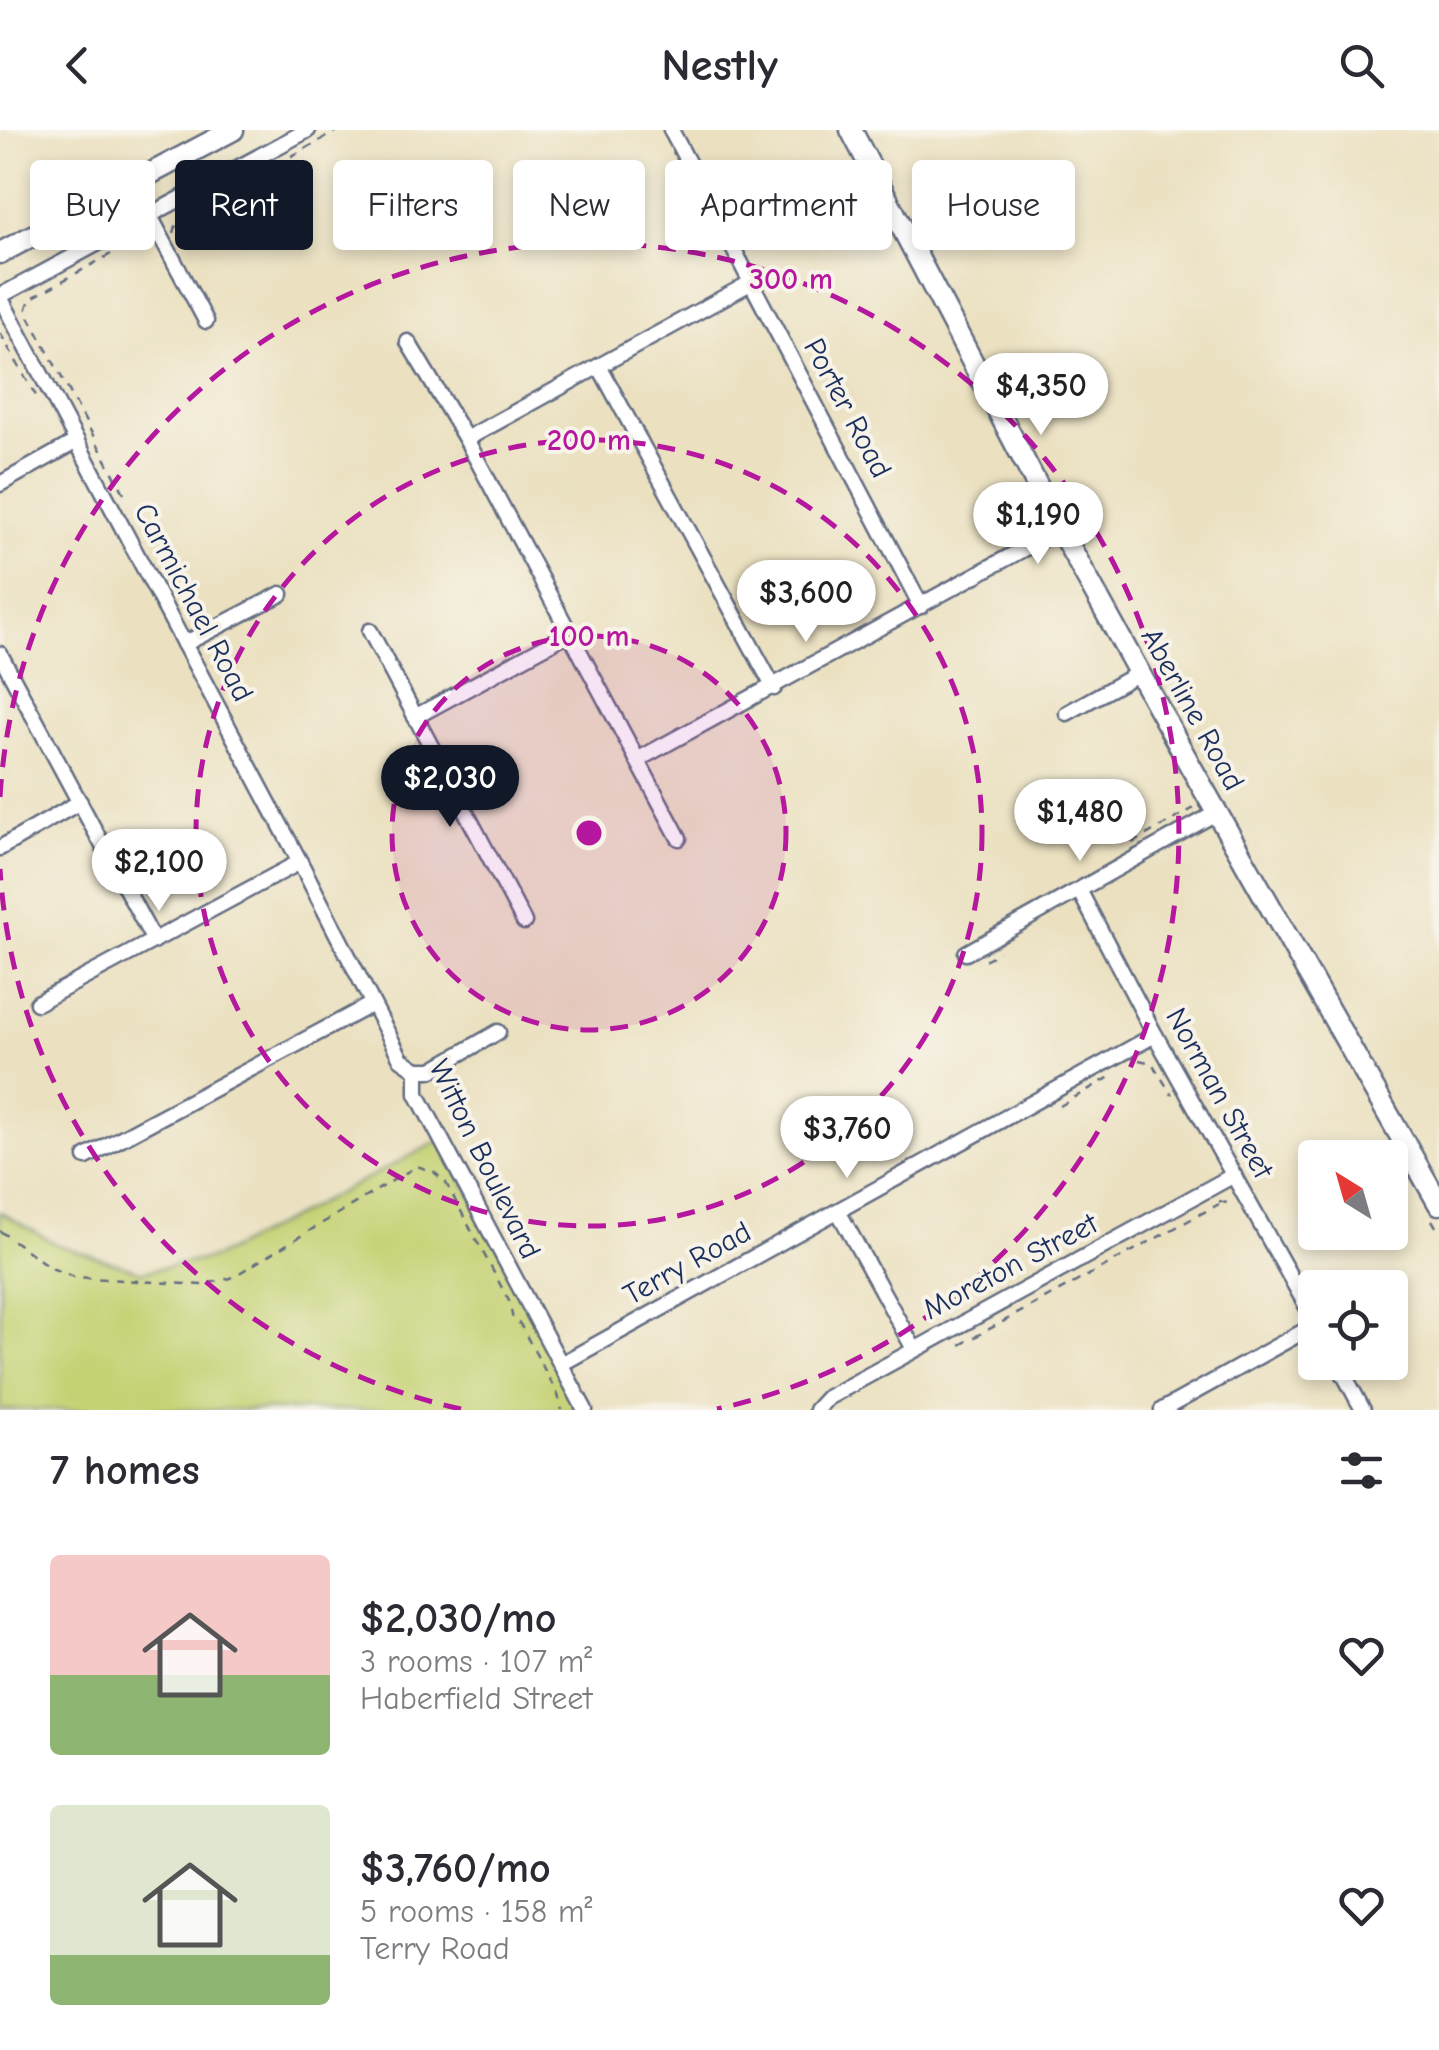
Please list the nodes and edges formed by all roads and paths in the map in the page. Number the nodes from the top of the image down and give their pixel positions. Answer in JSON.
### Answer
{"nodes":[{"id":1,"x":232,"y":130,"type":"edge"},
{"id":2,"x":308,"y":130,"type":"edge"},
{"id":3,"x":339,"y":130,"type":"edge"},
{"id":4,"x":671,"y":130,"type":"edge"},
{"id":5,"x":852,"y":130,"type":"edge"},
{"id":6,"x":285,"y":160,"type":"edge"},
{"id":7,"x":155,"y":213,"type":"edge"},
{"id":8,"x":155,"y":225,"type":"edge"},
{"id":9,"x":86,"y":250,"type":"edge"},
{"id":10,"x":118,"y":250,"type":"edge"},
{"id":11,"x":0,"y":253,"type":"edge"},
{"id":12,"x":752,"y":282,"type":"junction"},
{"id":13,"x":0,"y":296,"type":"edge"},
{"id":14,"x":206,"y":321,"type":"dead end"},
{"id":15,"x":0,"y":333,"type":"edge"},
{"id":16,"x":408,"y":342,"type":"dead end"},
{"id":17,"x":600,"y":366,"type":"junction"},
{"id":18,"x":44,"y":411,"type":"dead end"},
{"id":19,"x":466,"y":439,"type":"junction"},
{"id":20,"x":77,"y":442,"type":"junction"},
{"id":21,"x":0,"y":484,"type":"edge"},
{"id":22,"x":124,"y":494,"type":"dead end"},
{"id":23,"x":1060,"y":529,"type":"junction"},
{"id":24,"x":280,"y":594,"type":"dead end"},
{"id":25,"x":921,"y":606,"type":"junction"},
{"id":26,"x":370,"y":632,"type":"dead end"},
{"id":27,"x":569,"y":633,"type":"junction"},
{"id":28,"x":184,"y":644,"type":"junction"},
{"id":29,"x":0,"y":654,"type":"edge"},
{"id":30,"x":4,"y":673,"type":"edge"},
{"id":31,"x":1140,"y":673,"type":"junction"},
{"id":32,"x":774,"y":688,"type":"junction"},
{"id":33,"x":1067,"y":713,"type":"dead end"},
{"id":34,"x":415,"y":717,"type":"junction"},
{"id":35,"x":637,"y":760,"type":"junction"},
{"id":36,"x":80,"y":802,"type":"junction"},
{"id":37,"x":1195,"y":808,"type":"dead end"},
{"id":38,"x":1216,"y":813,"type":"junction"},
{"id":39,"x":679,"y":838,"type":"dead end"},
{"id":40,"x":1130,"y":844,"type":"dead end"},
{"id":41,"x":0,"y":848,"type":"edge"},
{"id":42,"x":300,"y":862,"type":"junction"},
{"id":43,"x":1079,"y":890,"type":"junction"},
{"id":44,"x":524,"y":922,"type":"dead end"},
{"id":45,"x":335,"y":935,"type":"joint"},
{"id":46,"x":154,"y":941,"type":"junction"},
{"id":47,"x":1001,"y":950,"type":"dead end"},
{"id":48,"x":966,"y":953,"type":"dead end"},
{"id":49,"x":985,"y":960,"type":"dead end"},
{"id":50,"x":37,"y":1002,"type":"dead end"},
{"id":51,"x":372,"y":1004,"type":"junction"},
{"id":52,"x":498,"y":1032,"type":"dead end"},
{"id":53,"x":1155,"y":1035,"type":"junction"},
{"id":54,"x":416,"y":1070,"type":"junction"},
{"id":55,"x":1174,"y":1098,"type":"dead end"},
{"id":56,"x":1060,"y":1106,"type":"dead end"},
{"id":57,"x":86,"y":1157,"type":"dead end"},
{"id":58,"x":1234,"y":1175,"type":"junction"},
{"id":59,"x":1211,"y":1188,"type":"junction"},
{"id":60,"x":1220,"y":1203,"type":"junction"},
{"id":61,"x":1439,"y":1204,"type":"edge"},
{"id":62,"x":1234,"y":1205,"type":"dead end"},
{"id":63,"x":838,"y":1210,"type":"junction"},
{"id":64,"x":0,"y":1230,"type":"edge"},
{"id":65,"x":1298,"y":1292,"type":"edge"},
{"id":66,"x":1298,"y":1333,"type":"edge"},
{"id":67,"x":960,"y":1345,"type":"dead end"},
{"id":68,"x":914,"y":1349,"type":"junction"},
{"id":69,"x":560,"y":1364,"type":"junction"},
{"id":70,"x":1347,"y":1380,"type":"edge"},
{"id":71,"x":827,"y":1398,"type":"junction"},
{"id":72,"x":562,"y":1410,"type":"edge"},
{"id":73,"x":585,"y":1410,"type":"edge"},
{"id":74,"x":816,"y":1410,"type":"edge"},
{"id":75,"x":841,"y":1410,"type":"edge"},
{"id":76,"x":1162,"y":1410,"type":"edge"},
{"id":77,"x":1363,"y":1410,"type":"edge"}],
"edges":[{"from":1,"to":11,"type":"street"},
{"from":2,"to":7,"type":"street"},
{"from":3,"to":6,"type":"path"},
{"from":4,"to":12,"type":"street","name":"Porter Road"},
{"from":5,"to":23,"type":"street","name":"Aberline Road"},
{"from":8,"to":14,"type":"street"},
{"from":9,"to":13,"type":"street"},
{"from":10,"to":22,"type":"path"},
{"from":12,"to":17,"type":"street"},
{"from":12,"to":25,"type":"street","name":"Porter Road"},
{"from":13,"to":20,"type":"street","name":"Carmichael Road"},
{"from":15,"to":18,"type":"path"},
{"from":16,"to":19,"type":"street"},
{"from":17,"to":19,"type":"street"},
{"from":17,"to":32,"type":"street"},
{"from":19,"to":27,"type":"street"},
{"from":20,"to":21,"type":"street"},
{"from":20,"to":28,"type":"street","name":"Carmichael Road"},
{"from":23,"to":25,"type":"street"},
{"from":23,"to":31,"type":"street","name":"Aberline Road"},
{"from":24,"to":28,"type":"street"},
{"from":25,"to":32,"type":"street"},
{"from":26,"to":34,"type":"street"},
{"from":27,"to":34,"type":"street"},
{"from":27,"to":35,"type":"street"},
{"from":28,"to":42,"type":"street","name":"Carmichael Road"},
{"from":29,"to":30,"type":"street"},
{"from":30,"to":36,"type":"street"},
{"from":31,"to":33,"type":"street"},
{"from":31,"to":38,"type":"street","name":"Aberline Road"},
{"from":32,"to":35,"type":"street"},
{"from":34,"to":44,"type":"street"},
{"from":35,"to":39,"type":"street"},
{"from":36,"to":41,"type":"street"},
{"from":36,"to":46,"type":"street"},
{"from":37,"to":40,"type":"path"},
{"from":38,"to":43,"type":"street"},
{"from":38,"to":61,"type":"street","name":"Aberline Road"},
{"from":42,"to":45,"type":"street","name":"Carmichael Road"},
{"from":42,"to":46,"type":"street"},
{"from":43,"to":48,"type":"street"},
{"from":43,"to":53,"type":"street","name":"Norman Street"},
{"from":45,"to":51,"type":"street","name":"Witton Boulevard"},
{"from":46,"to":50,"type":"street"},
{"from":47,"to":49,"type":"path"},
{"from":51,"to":54,"type":"street","name":"Witton Boulevard"},
{"from":51,"to":57,"type":"street"},
{"from":52,"to":54,"type":"street"},
{"from":53,"to":58,"type":"street","name":"Norman Street"},
{"from":53,"to":63,"type":"street","name":"Terry Road"},
{"from":54,"to":69,"type":"street","name":"Witton Boulevard"},
{"from":55,"to":56,"type":"path"},
{"from":58,"to":59,"type":"street","name":"Moreton Street"},
{"from":58,"to":65,"type":"street","name":"Norman Street"},
{"from":59,"to":60,"type":"path"},
{"from":59,"to":68,"type":"street","name":"Moreton Street"},
{"from":60,"to":62,"type":"path"},
{"from":60,"to":67,"type":"path"},
{"from":63,"to":68,"type":"street"},
{"from":63,"to":69,"type":"street","name":"Terry Road"},
{"from":64,"to":72,"type":"path"},
{"from":66,"to":76,"type":"street"},
{"from":68,"to":71,"type":"street","name":"Moreton Street"},
{"from":69,"to":73,"type":"street","name":"Witton Boulevard"},
{"from":70,"to":77,"type":"street"},
{"from":71,"to":74,"type":"street","name":"Moreton Street"},
{"from":71,"to":75,"type":"street"}]}
